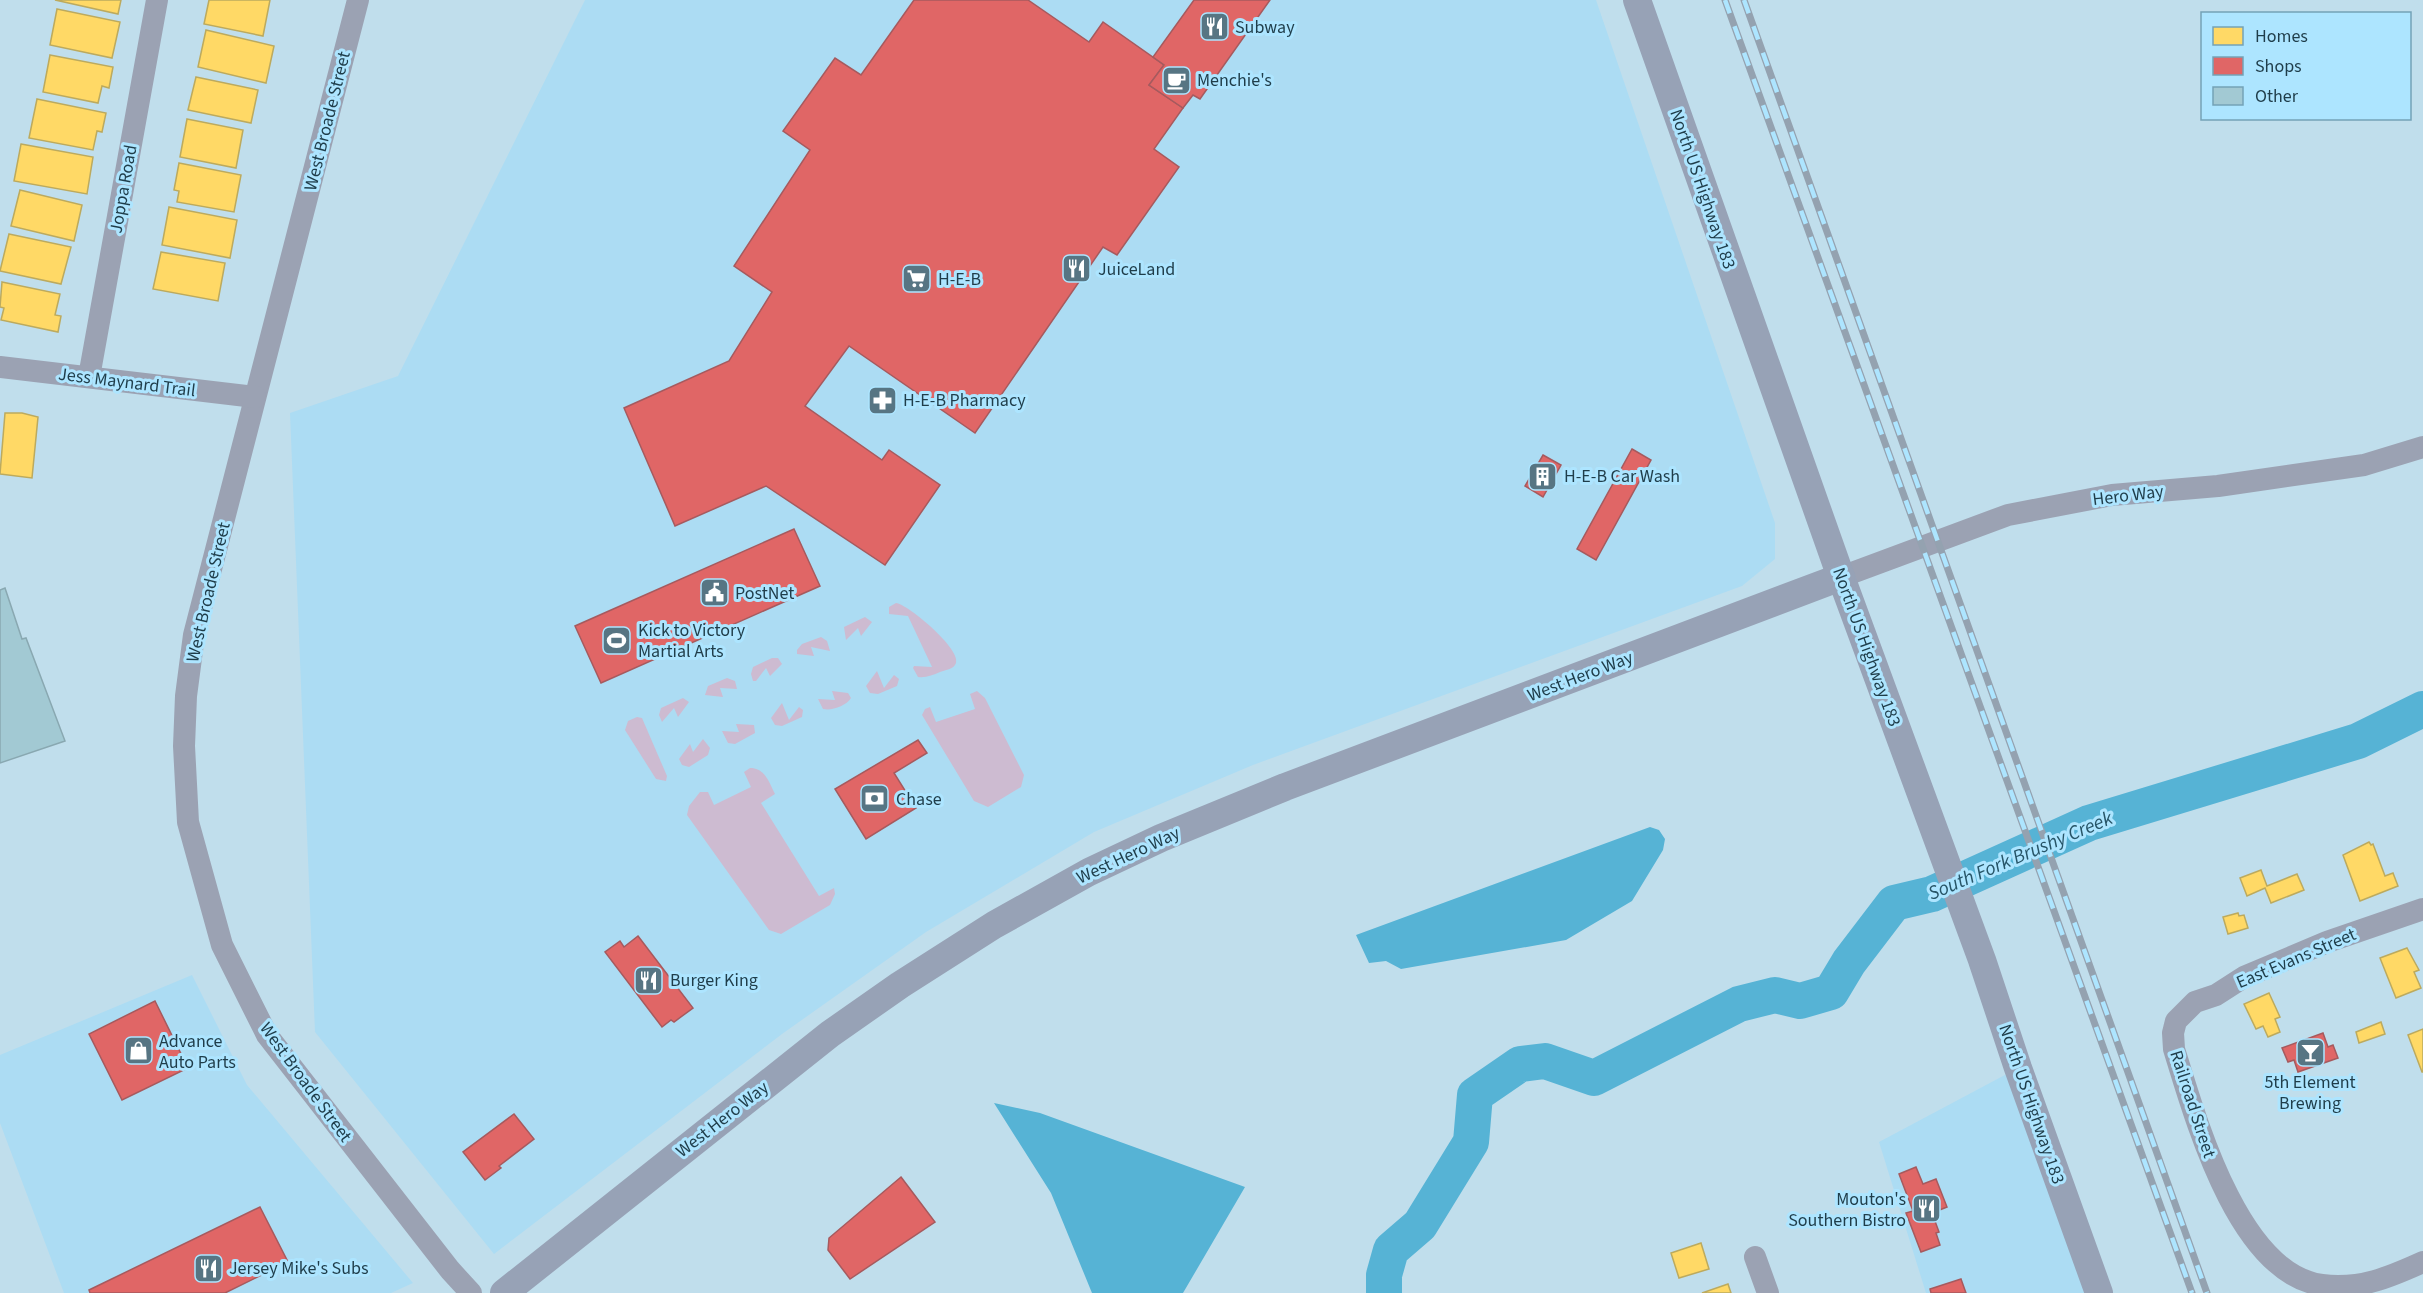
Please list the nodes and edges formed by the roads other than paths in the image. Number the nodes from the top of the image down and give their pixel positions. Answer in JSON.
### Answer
{"nodes":[{"id":1,"x":157,"y":0,"type":"edge"},
{"id":2,"x":358,"y":0,"type":"edge"},
{"id":3,"x":1637,"y":0,"type":"edge"},
{"id":4,"x":0,"y":367,"type":"edge"},
{"id":5,"x":89,"y":377,"type":"junction"},
{"id":6,"x":255,"y":397,"type":"junction"},
{"id":7,"x":2423,"y":447,"type":"edge"},
{"id":8,"x":1841,"y":577,"type":"junction"},
{"id":9,"x":2423,"y":909,"type":"edge"},
{"id":10,"x":2176,"y":1021,"type":"joint"},
{"id":11,"x":1755,"y":1257,"type":"dead end"},
{"id":12,"x":2423,"y":1263,"type":"edge"},
{"id":13,"x":471,"y":1293,"type":"edge"},
{"id":14,"x":504,"y":1293,"type":"edge"},
{"id":15,"x":1768,"y":1293,"type":"edge"},
{"id":16,"x":2098,"y":1293,"type":"edge"}],
"edges":[{"from":1,"to":5,"type":"street","name":"Joppa Road"},
{"from":2,"to":6,"type":"street","name":"West Broade Street"},
{"from":3,"to":8,"type":"main road","name":"North US Highway 183"},
{"from":4,"to":5,"type":"street","name":"Jess Maynard Trail"},
{"from":5,"to":6,"type":"street","name":"Jess Maynard Trail"},
{"from":6,"to":13,"type":"street","name":"West Broade Street"},
{"from":7,"to":8,"type":"street","name":"Hero Way"},
{"from":8,"to":14,"type":"main road","name":"West Hero Way"},
{"from":8,"to":16,"type":"main road","name":"North US Highway 183"},
{"from":9,"to":10,"type":"street","name":"East Evans Street"},
{"from":10,"to":12,"type":"street","name":"Railroad Street"},
{"from":11,"to":15,"type":"street"}]}
